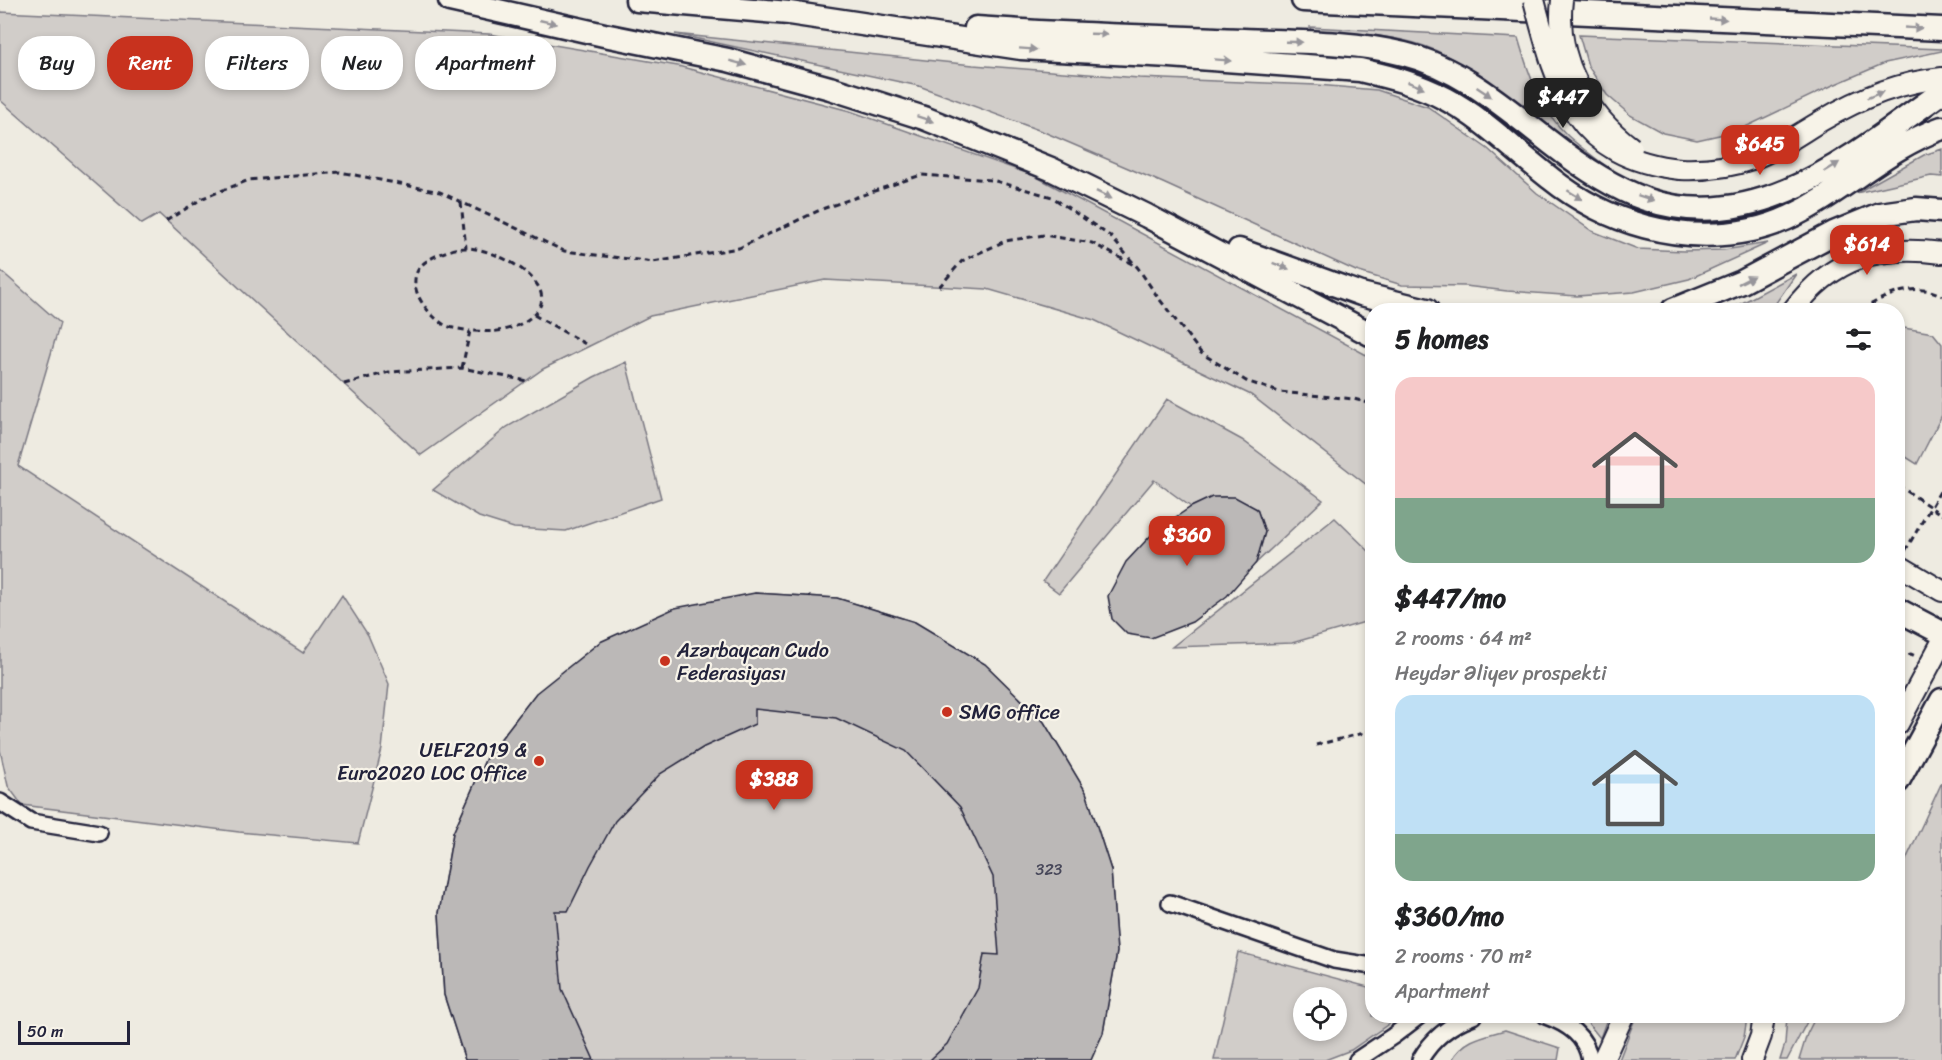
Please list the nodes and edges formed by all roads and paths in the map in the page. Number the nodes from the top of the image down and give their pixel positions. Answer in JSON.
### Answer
{"nodes":[{"id":1,"x":450,"y":0,"type":"edge"},
{"id":2,"x":637,"y":0,"type":"edge"},
{"id":3,"x":1303,"y":0,"type":"edge"},
{"id":4,"x":1534,"y":0,"type":"edge"},
{"id":5,"x":1562,"y":0,"type":"edge"},
{"id":6,"x":789,"y":13,"type":"junction"},
{"id":7,"x":1942,"y":29,"type":"edge"},
{"id":8,"x":1942,"y":78,"type":"edge"},
{"id":9,"x":1942,"y":92,"type":"edge"},
{"id":10,"x":1942,"y":128,"type":"edge"},
{"id":11,"x":1680,"y":170,"type":"junction"},
{"id":12,"x":461,"y":202,"type":"junction"},
{"id":13,"x":1942,"y":211,"type":"edge"},
{"id":14,"x":1148,"y":216,"type":"junction"},
{"id":15,"x":166,"y":221,"type":"dead end"},
{"id":16,"x":466,"y":248,"type":"junction"},
{"id":17,"x":1942,"y":253,"type":"edge"},
{"id":18,"x":1138,"y":268,"type":"junction"},
{"id":19,"x":939,"y":287,"type":"dead end"},
{"id":20,"x":1942,"y":296,"type":"edge"},
{"id":21,"x":1400,"y":303,"type":"edge"},
{"id":22,"x":1690,"y":303,"type":"edge"},
{"id":23,"x":1799,"y":303,"type":"edge"},
{"id":24,"x":1872,"y":303,"type":"edge"},
{"id":25,"x":534,"y":315,"type":"junction"},
{"id":26,"x":470,"y":331,"type":"junction"},
{"id":27,"x":1365,"y":331,"type":"edge"},
{"id":28,"x":589,"y":346,"type":"dead end"},
{"id":29,"x":462,"y":368,"type":"junction"},
{"id":30,"x":527,"y":381,"type":"dead end"},
{"id":31,"x":344,"y":384,"type":"dead end"},
{"id":32,"x":1365,"y":402,"type":"edge"},
{"id":33,"x":1942,"y":488,"type":"edge"},
{"id":34,"x":1905,"y":490,"type":"edge"},
{"id":35,"x":1942,"y":515,"type":"edge"},
{"id":36,"x":1905,"y":551,"type":"edge"},
{"id":37,"x":1905,"y":564,"type":"edge"},
{"id":38,"x":1942,"y":591,"type":"edge"},
{"id":39,"x":1905,"y":614,"type":"edge"},
{"id":40,"x":1942,"y":633,"type":"edge"},
{"id":41,"x":1942,"y":642,"type":"edge"},
{"id":42,"x":1942,"y":700,"type":"edge"},
{"id":43,"x":1905,"y":711,"type":"edge"},
{"id":44,"x":1365,"y":732,"type":"edge"},
{"id":45,"x":1316,"y":745,"type":"dead end"},
{"id":46,"x":1905,"y":769,"type":"edge"},
{"id":47,"x":0,"y":802,"type":"edge"},
{"id":48,"x":99,"y":832,"type":"dead end"},
{"id":49,"x":1170,"y":903,"type":"dead end"},
{"id":50,"x":1365,"y":965,"type":"edge"},
{"id":51,"x":1410,"y":1023,"type":"edge"},
{"id":52,"x":1456,"y":1023,"type":"edge"},
{"id":53,"x":1560,"y":1023,"type":"edge"},
{"id":54,"x":1620,"y":1023,"type":"edge"},
{"id":55,"x":1764,"y":1023,"type":"edge"},
{"id":56,"x":1357,"y":1060,"type":"edge"},
{"id":57,"x":1420,"y":1060,"type":"edge"},
{"id":58,"x":1590,"y":1060,"type":"edge"},
{"id":59,"x":1604,"y":1060,"type":"edge"},
{"id":60,"x":1752,"y":1060,"type":"edge"}],
"edges":[{"from":1,"to":14,"type":"highway","one_way":true},
{"from":2,"to":6,"type":"highway"},
{"from":3,"to":7,"type":"highway","one_way":true},
{"from":4,"to":11,"type":"main road","bridge":true},
{"from":5,"to":11,"type":"main road","bridge":true},
{"from":6,"to":9,"type":"highway","one_way":true},
{"from":6,"to":10,"type":"highway","one_way":true},
{"from":11,"to":8,"type":"main road","one_way":true},
{"from":12,"to":15,"type":"path"},
{"from":12,"to":16,"type":"path"},
{"from":12,"to":18,"type":"path"},
{"from":22,"to":13,"type":"highway","one_way":true},
{"from":14,"to":21,"type":"highway","one_way":true},
{"from":14,"to":27,"type":"highway"},
{"from":16,"to":25,"type":"path"},
{"from":16,"to":26,"type":"path"},
{"from":17,"to":23,"type":"main road"},
{"from":18,"to":19,"type":"path"},
{"from":18,"to":32,"type":"path"},
{"from":20,"to":24,"type":"path"},
{"from":25,"to":26,"type":"path"},
{"from":25,"to":28,"type":"path"},
{"from":26,"to":29,"type":"path"},
{"from":29,"to":30,"type":"path"},
{"from":29,"to":31,"type":"path"},
{"from":33,"to":36,"type":"path"},
{"from":34,"to":35,"type":"path","bridge":true},
{"from":37,"to":38,"type":"main road"},
{"from":39,"to":40,"type":"highway"},
{"from":41,"to":43,"type":"main road"},
{"from":42,"to":46,"type":"highway"},
{"from":44,"to":45,"type":"path"},
{"from":47,"to":48,"type":"lane"},
{"from":49,"to":50,"type":"lane"},
{"from":51,"to":56,"type":"lane"},
{"from":52,"to":57,"type":"lane"},
{"from":53,"to":58,"type":"lane"},
{"from":54,"to":59,"type":"main road"},
{"from":55,"to":60,"type":"main road"}]}
